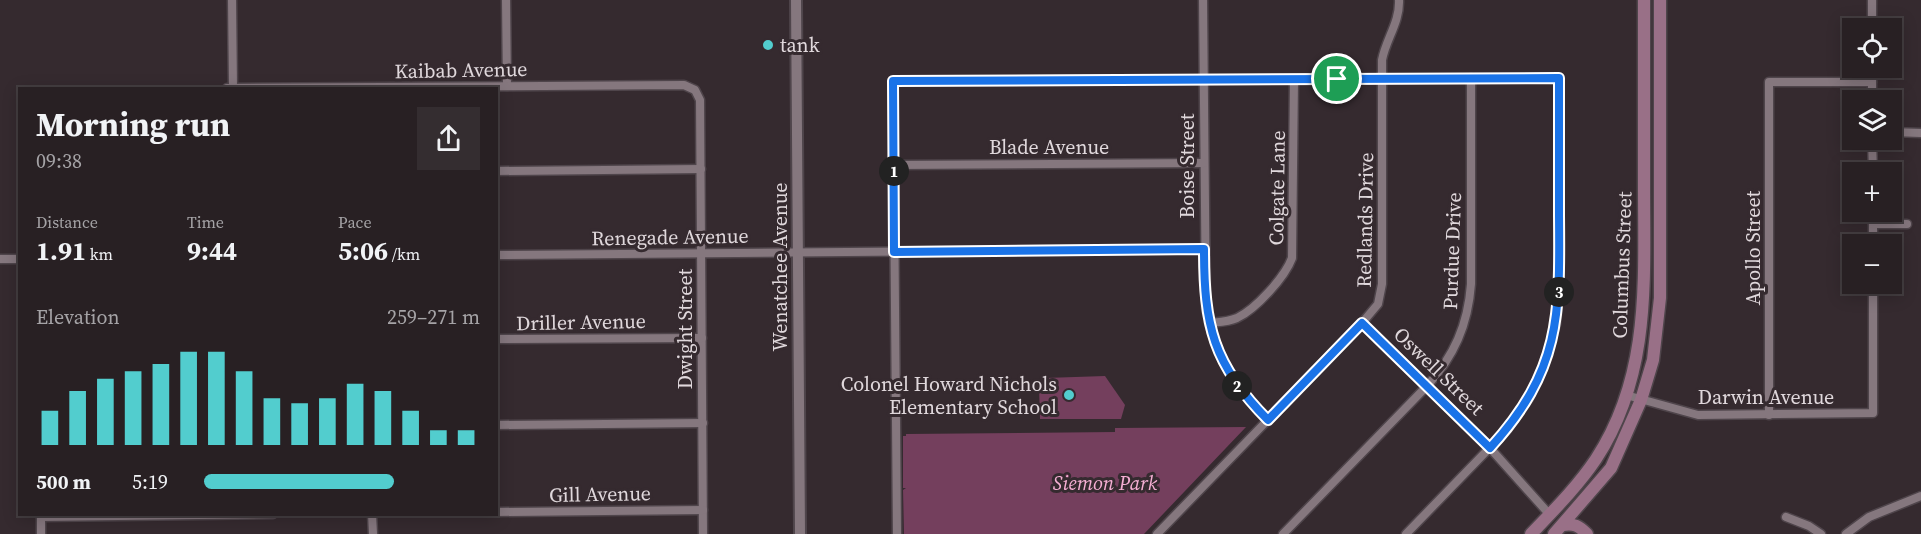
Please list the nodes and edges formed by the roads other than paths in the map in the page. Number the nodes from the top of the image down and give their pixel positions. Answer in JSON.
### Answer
{"nodes":[{"id":1,"x":232,"y":0,"type":"edge"},
{"id":2,"x":506,"y":0,"type":"edge"},
{"id":3,"x":796,"y":0,"type":"edge"},
{"id":4,"x":1203,"y":0,"type":"edge"},
{"id":5,"x":1399,"y":0,"type":"edge"},
{"id":6,"x":1644,"y":0,"type":"edge"},
{"id":7,"x":1660,"y":0,"type":"edge"},
{"id":8,"x":1872,"y":0,"type":"edge"},
{"id":9,"x":1872,"y":18,"type":"edge"},
{"id":10,"x":1471,"y":78,"type":"junction"},
{"id":11,"x":1872,"y":78,"type":"edge"},
{"id":12,"x":1204,"y":79,"type":"junction"},
{"id":13,"x":1294,"y":79,"type":"junction"},
{"id":14,"x":1382,"y":79,"type":"junction"},
{"id":15,"x":1872,"y":82,"type":"junction"},
{"id":16,"x":507,"y":86,"type":"junction"},
{"id":17,"x":233,"y":87,"type":"edge"},
{"id":18,"x":438,"y":87,"type":"edge"},
{"id":19,"x":695,"y":90,"type":"joint"},
{"id":20,"x":1872,"y":90,"type":"edge"},
{"id":21,"x":1902,"y":132,"type":"edge"},
{"id":22,"x":1921,"y":133,"type":"edge"},
{"id":23,"x":1204,"y":163,"type":"junction"},
{"id":24,"x":894,"y":165,"type":"junction"},
{"id":25,"x":701,"y":169,"type":"junction"},
{"id":26,"x":498,"y":171,"type":"edge"},
{"id":27,"x":1873,"y":224,"type":"joint"},
{"id":28,"x":1907,"y":224,"type":"dead end"},
{"id":29,"x":1873,"y":234,"type":"edge"},
{"id":30,"x":1204,"y":249,"type":"junction"},
{"id":31,"x":798,"y":252,"type":"junction"},
{"id":32,"x":894,"y":252,"type":"junction"},
{"id":33,"x":701,"y":253,"type":"junction"},
{"id":34,"x":498,"y":255,"type":"edge"},
{"id":35,"x":18,"y":259,"type":"edge"},
{"id":36,"x":0,"y":260,"type":"edge"},
{"id":37,"x":1873,"y":294,"type":"edge"},
{"id":38,"x":1209,"y":323,"type":"junction"},
{"id":39,"x":1362,"y":323,"type":"junction"},
{"id":40,"x":702,"y":338,"type":"junction"},
{"id":41,"x":498,"y":339,"type":"edge"},
{"id":42,"x":1427,"y":386,"type":"junction"},
{"id":43,"x":1626,"y":395,"type":"junction"},
{"id":44,"x":1641,"y":400,"type":"junction"},
{"id":45,"x":1769,"y":415,"type":"junction"},
{"id":46,"x":1268,"y":420,"type":"junction"},
{"id":47,"x":703,"y":423,"type":"junction"},
{"id":48,"x":498,"y":425,"type":"edge"},
{"id":49,"x":1490,"y":448,"type":"junction"},
{"id":50,"x":1921,"y":496,"type":"edge"},
{"id":51,"x":703,"y":510,"type":"junction"},
{"id":52,"x":498,"y":512,"type":"edge"},
{"id":53,"x":1550,"y":515,"type":"junction"},
{"id":54,"x":41,"y":516,"type":"edge"},
{"id":55,"x":372,"y":516,"type":"edge"},
{"id":56,"x":1786,"y":517,"type":"dead end"},
{"id":57,"x":1561,"y":531,"type":"edge"},
{"id":58,"x":41,"y":534,"type":"edge"},
{"id":59,"x":373,"y":534,"type":"edge"},
{"id":60,"x":703,"y":534,"type":"edge"},
{"id":61,"x":800,"y":534,"type":"edge"},
{"id":62,"x":897,"y":534,"type":"edge"},
{"id":63,"x":1157,"y":534,"type":"edge"},
{"id":64,"x":1283,"y":534,"type":"edge"},
{"id":65,"x":1406,"y":534,"type":"edge"},
{"id":66,"x":1531,"y":534,"type":"edge"},
{"id":67,"x":1587,"y":534,"type":"edge"},
{"id":68,"x":1821,"y":534,"type":"edge"},
{"id":69,"x":1846,"y":534,"type":"edge"}],
"edges":[{"from":1,"to":17,"type":"street"},
{"from":2,"to":16,"type":"street"},
{"from":3,"to":31,"type":"street","name":"Wenatchee Avenue"},
{"from":4,"to":12,"type":"street","name":"Boise Street"},
{"from":5,"to":14,"type":"street","name":"Redlands Drive"},
{"from":6,"to":43,"type":"main road","name":"Columbus Street"},
{"from":7,"to":44,"type":"main road","name":"Columbus Street"},
{"from":8,"to":9,"type":"street"},
{"from":10,"to":14,"type":"street"},
{"from":10,"to":42,"type":"street","name":"Purdue Drive"},
{"from":10,"to":49,"type":"street"},
{"from":11,"to":15,"type":"street"},
{"from":12,"to":13,"type":"street"},
{"from":12,"to":23,"type":"street","name":"Boise Street"},
{"from":12,"to":24,"type":"street"},
{"from":13,"to":14,"type":"street"},
{"from":13,"to":38,"type":"street","name":"Colgate Lane"},
{"from":14,"to":39,"type":"street","name":"Redlands Drive"},
{"from":15,"to":20,"type":"street"},
{"from":15,"to":45,"type":"street","name":"Apollo Street"},
{"from":16,"to":18,"type":"street","name":"Kaibab Avenue"},
{"from":16,"to":19,"type":"street","name":"Kaibab Avenue"},
{"from":19,"to":25,"type":"street","name":"Dwight Street"},
{"from":21,"to":22,"type":"street"},
{"from":23,"to":24,"type":"street","name":"Blade Avenue"},
{"from":23,"to":30,"type":"street","name":"Boise Street"},
{"from":24,"to":32,"type":"street"},
{"from":25,"to":26,"type":"street"},
{"from":25,"to":33,"type":"street","name":"Dwight Street"},
{"from":27,"to":28,"type":"street"},
{"from":27,"to":29,"type":"street"},
{"from":30,"to":32,"type":"street","name":"Renegade Avenue"},
{"from":30,"to":38,"type":"street","name":"Boise Street"},
{"from":31,"to":32,"type":"street","name":"Renegade Avenue"},
{"from":31,"to":33,"type":"street","name":"Renegade Avenue"},
{"from":31,"to":61,"type":"street","name":"Wenatchee Avenue"},
{"from":32,"to":62,"type":"street"},
{"from":33,"to":34,"type":"street","name":"Renegade Avenue"},
{"from":33,"to":40,"type":"street","name":"Dwight Street"},
{"from":35,"to":36,"type":"street"},
{"from":37,"to":45,"type":"street","name":"Darwin Avenue"},
{"from":38,"to":46,"type":"street","name":"Boise Street"},
{"from":39,"to":42,"type":"street","name":"Oswell Street"},
{"from":39,"to":46,"type":"street","name":"Redlands Drive"},
{"from":40,"to":41,"type":"street","name":"Driller Avenue"},
{"from":40,"to":47,"type":"street","name":"Dwight Street"},
{"from":42,"to":49,"type":"street","name":"Oswell Street"},
{"from":42,"to":64,"type":"street","name":"Purdue Drive"},
{"from":43,"to":44,"type":"street","name":"Darwin Avenue"},
{"from":43,"to":53,"type":"main road","name":"Columbus Street"},
{"from":44,"to":45,"type":"street","name":"Darwin Avenue"},
{"from":44,"to":57,"type":"main road","name":"Columbus Street"},
{"from":46,"to":63,"type":"street","name":"Redlands Drive"},
{"from":47,"to":48,"type":"street"},
{"from":47,"to":51,"type":"street","name":"Dwight Street"},
{"from":49,"to":53,"type":"street","name":"Oswell Street"},
{"from":49,"to":65,"type":"street"},
{"from":50,"to":69,"type":"street"},
{"from":51,"to":52,"type":"street","name":"Gill Avenue"},
{"from":51,"to":60,"type":"street","name":"Dwight Street"},
{"from":53,"to":57,"type":"main road","name":"Oswell Street"},
{"from":53,"to":66,"type":"main road","name":"Columbus Street"},
{"from":54,"to":58,"type":"street"},
{"from":55,"to":59,"type":"street"},
{"from":56,"to":68,"type":"street"},
{"from":57,"to":67,"type":"main road","name":"Oswell Street"}]}
